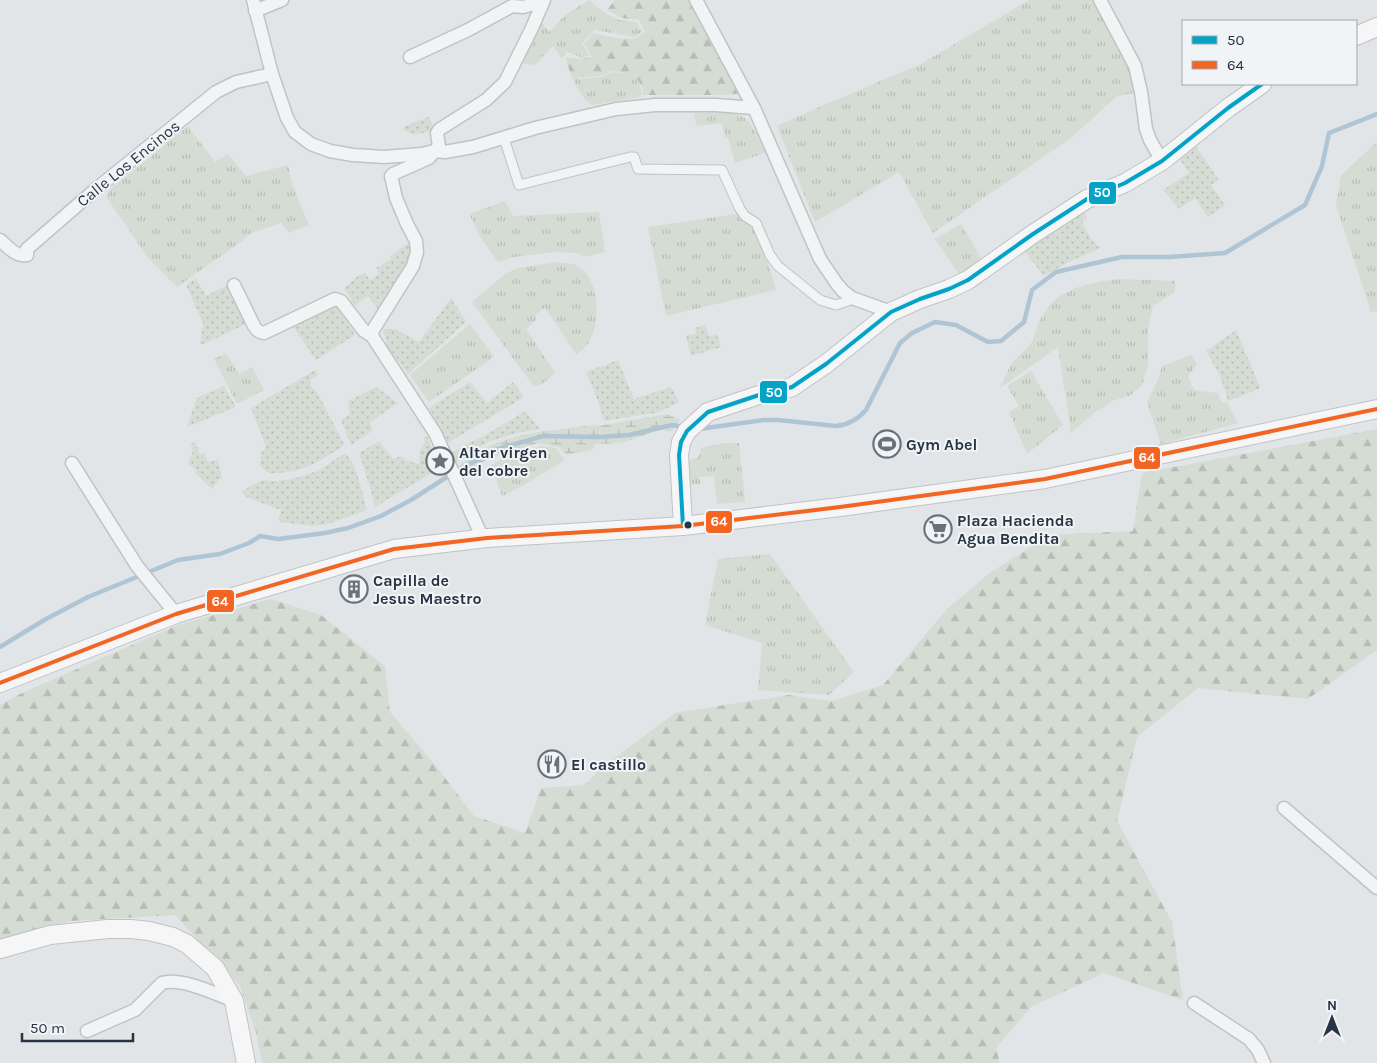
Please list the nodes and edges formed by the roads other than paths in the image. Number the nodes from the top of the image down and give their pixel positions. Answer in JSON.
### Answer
{"nodes":[{"id":1,"x":282,"y":0,"type":"edge"},
{"id":2,"x":696,"y":0,"type":"edge"},
{"id":3,"x":1100,"y":0,"type":"edge"},
{"id":4,"x":543,"y":1,"type":"edge"},
{"id":5,"x":254,"y":5,"type":"edge"},
{"id":6,"x":1377,"y":27,"type":"edge"},
{"id":7,"x":1357,"y":36,"type":"edge"},
{"id":8,"x":410,"y":57,"type":"dead end"},
{"id":9,"x":272,"y":74,"type":"junction"},
{"id":10,"x":1261,"y":85,"type":"edge"},
{"id":11,"x":754,"y":108,"type":"junction"},
{"id":12,"x":504,"y":138,"type":"junction"},
{"id":13,"x":434,"y":151,"type":"junction"},
{"id":14,"x":1162,"y":161,"type":"junction"},
{"id":15,"x":0,"y":240,"type":"edge"},
{"id":16,"x":234,"y":285,"type":"dead end"},
{"id":17,"x":852,"y":298,"type":"junction"},
{"id":18,"x":891,"y":312,"type":"junction"},
{"id":19,"x":372,"y":336,"type":"junction"},
{"id":20,"x":1377,"y":409,"type":"edge"},
{"id":21,"x":72,"y":463,"type":"dead end"},
{"id":22,"x":683,"y":526,"type":"junction"},
{"id":23,"x":479,"y":530,"type":"dead end"},
{"id":24,"x":176,"y":614,"type":"junction"},
{"id":25,"x":0,"y":683,"type":"edge"},
{"id":26,"x":1284,"y":808,"type":"dead end"},
{"id":27,"x":1377,"y":888,"type":"edge"},
{"id":28,"x":0,"y":949,"type":"edge"},
{"id":29,"x":234,"y":1001,"type":"junction"},
{"id":30,"x":1194,"y":1003,"type":"dead end"},
{"id":31,"x":87,"y":1031,"type":"dead end"},
{"id":32,"x":246,"y":1063,"type":"edge"},
{"id":33,"x":1264,"y":1063,"type":"edge"}],
"edges":[{"from":1,"to":5,"type":"street"},
{"from":2,"to":11,"type":"street"},
{"from":3,"to":14,"type":"street"},
{"from":4,"to":8,"type":"street"},
{"from":4,"to":13,"type":"street"},
{"from":5,"to":9,"type":"street"},
{"from":6,"to":7,"type":"main road"},
{"from":9,"to":13,"type":"street"},
{"from":9,"to":15,"type":"street","name":"Calle Los Encinos"},
{"from":10,"to":14,"type":"main road"},
{"from":11,"to":12,"type":"street"},
{"from":11,"to":17,"type":"street"},
{"from":12,"to":13,"type":"street"},
{"from":12,"to":17,"type":"street"},
{"from":13,"to":19,"type":"street"},
{"from":14,"to":18,"type":"main road"},
{"from":16,"to":19,"type":"street"},
{"from":17,"to":18,"type":"street"},
{"from":18,"to":22,"type":"main road"},
{"from":19,"to":23,"type":"street"},
{"from":20,"to":22,"type":"main road"},
{"from":21,"to":24,"type":"street"},
{"from":22,"to":24,"type":"main road"},
{"from":24,"to":25,"type":"main road"},
{"from":26,"to":27,"type":"street"},
{"from":28,"to":29,"type":"main road"},
{"from":29,"to":31,"type":"street"},
{"from":29,"to":32,"type":"main road"},
{"from":30,"to":33,"type":"street"}]}
